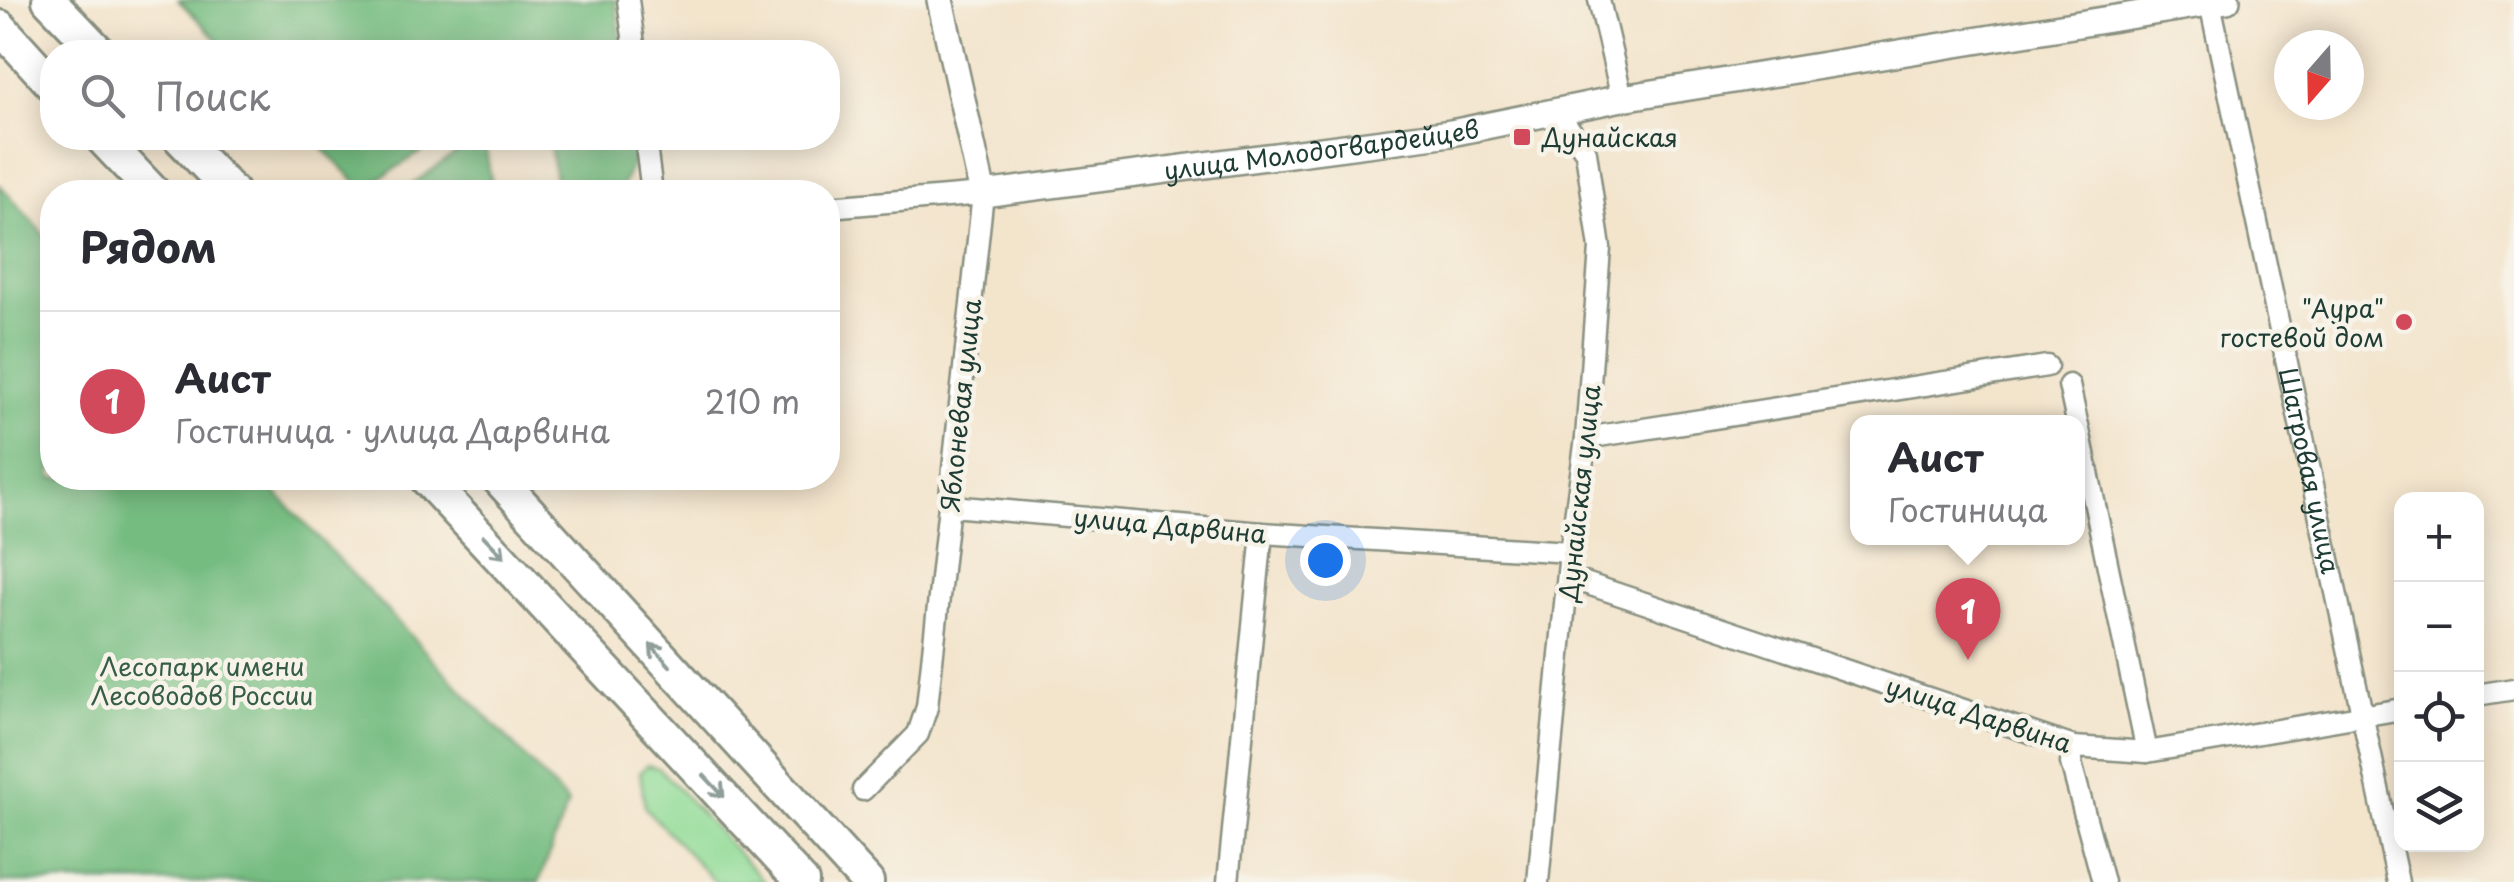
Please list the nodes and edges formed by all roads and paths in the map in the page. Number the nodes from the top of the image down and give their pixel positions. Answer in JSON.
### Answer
{"nodes":[{"id":1,"x":50,"y":0,"type":"edge"},
{"id":2,"x":628,"y":0,"type":"edge"},
{"id":3,"x":940,"y":0,"type":"edge"},
{"id":4,"x":1599,"y":0,"type":"edge"},
{"id":5,"x":2215,"y":1,"type":"edge"},
{"id":6,"x":0,"y":27,"type":"edge"},
{"id":7,"x":88,"y":40,"type":"edge"},
{"id":8,"x":633,"y":40,"type":"edge"},
{"id":9,"x":40,"y":71,"type":"edge"},
{"id":10,"x":1622,"y":98,"type":"junction"},
{"id":11,"x":1558,"y":113,"type":"junction"},
{"id":12,"x":113,"y":150,"type":"edge"},
{"id":13,"x":192,"y":150,"type":"edge"},
{"id":14,"x":647,"y":150,"type":"edge"},
{"id":15,"x":141,"y":180,"type":"edge"},
{"id":16,"x":220,"y":180,"type":"edge"},
{"id":17,"x":650,"y":180,"type":"edge"},
{"id":18,"x":983,"y":194,"type":"junction"},
{"id":19,"x":840,"y":206,"type":"edge"},
{"id":20,"x":2047,"y":366,"type":"dead end"},
{"id":21,"x":2069,"y":384,"type":"dead end"},
{"id":22,"x":2076,"y":415,"type":"edge"},
{"id":23,"x":1586,"y":438,"type":"junction"},
{"id":24,"x":2085,"y":457,"type":"edge"},
{"id":25,"x":437,"y":490,"type":"edge"},
{"id":26,"x":509,"y":490,"type":"edge"},
{"id":27,"x":951,"y":506,"type":"junction"},
{"id":28,"x":1262,"y":533,"type":"junction"},
{"id":29,"x":1570,"y":552,"type":"junction"},
{"id":30,"x":1570,"y":578,"type":"junction"},
{"id":31,"x":2514,"y":688,"type":"edge"},
{"id":32,"x":2484,"y":694,"type":"edge"},
{"id":33,"x":2394,"y":711,"type":"edge"},
{"id":34,"x":2361,"y":717,"type":"junction"},
{"id":35,"x":2074,"y":747,"type":"junction"},
{"id":36,"x":2147,"y":752,"type":"junction"},
{"id":37,"x":863,"y":790,"type":"dead end"},
{"id":38,"x":802,"y":882,"type":"edge"},
{"id":39,"x":867,"y":882,"type":"edge"},
{"id":40,"x":1228,"y":882,"type":"edge"},
{"id":41,"x":1538,"y":882,"type":"edge"},
{"id":42,"x":2103,"y":882,"type":"edge"},
{"id":43,"x":2398,"y":882,"type":"edge"}],
"edges":[{"from":1,"to":7,"type":"main road"},
{"from":2,"to":8,"type":"street"},
{"from":3,"to":18,"type":"street","name":"Яблоневая улица"},
{"from":4,"to":10,"type":"street"},
{"from":5,"to":10,"type":"street","name":"улица Молодогвардейцев"},
{"from":5,"to":34,"type":"street","name":"Шатровая улица"},
{"from":6,"to":9,"type":"main road"},
{"from":10,"to":11,"type":"street","name":"улица Молодогвардейцев"},
{"from":11,"to":18,"type":"street","name":"улица Молодогвардейцев"},
{"from":11,"to":23,"type":"street","name":"Дунайская улица"},
{"from":12,"to":15,"type":"main road"},
{"from":13,"to":16,"type":"main road"},
{"from":14,"to":17,"type":"street"},
{"from":18,"to":19,"type":"street","name":"улица Молодогвардейцев"},
{"from":18,"to":27,"type":"street","name":"Яблоневая улица"},
{"from":20,"to":23,"type":"street"},
{"from":21,"to":22,"type":"street"},
{"from":23,"to":29,"type":"street","name":"Дунайская улица"},
{"from":24,"to":36,"type":"street"},
{"from":25,"to":38,"type":"main road","one_way":true},
{"from":39,"to":26,"type":"main road","one_way":true},
{"from":27,"to":28,"type":"street","name":"улица Дарвина"},
{"from":27,"to":37,"type":"street","name":"Яблоневая улица"},
{"from":28,"to":29,"type":"street","name":"улица Дарвина"},
{"from":28,"to":40,"type":"street"},
{"from":29,"to":30,"type":"street","name":"Дунайская улица"},
{"from":30,"to":35,"type":"street","name":"улица Дарвина"},
{"from":30,"to":41,"type":"street","name":"Дунайская улица"},
{"from":31,"to":32,"type":"street"},
{"from":33,"to":34,"type":"street","name":"улица Дарвина"},
{"from":34,"to":36,"type":"street","name":"улица Дарвина"},
{"from":34,"to":43,"type":"street","name":"Шатровая улица"},
{"from":35,"to":36,"type":"street","name":"улица Дарвина"},
{"from":35,"to":42,"type":"street"}]}
